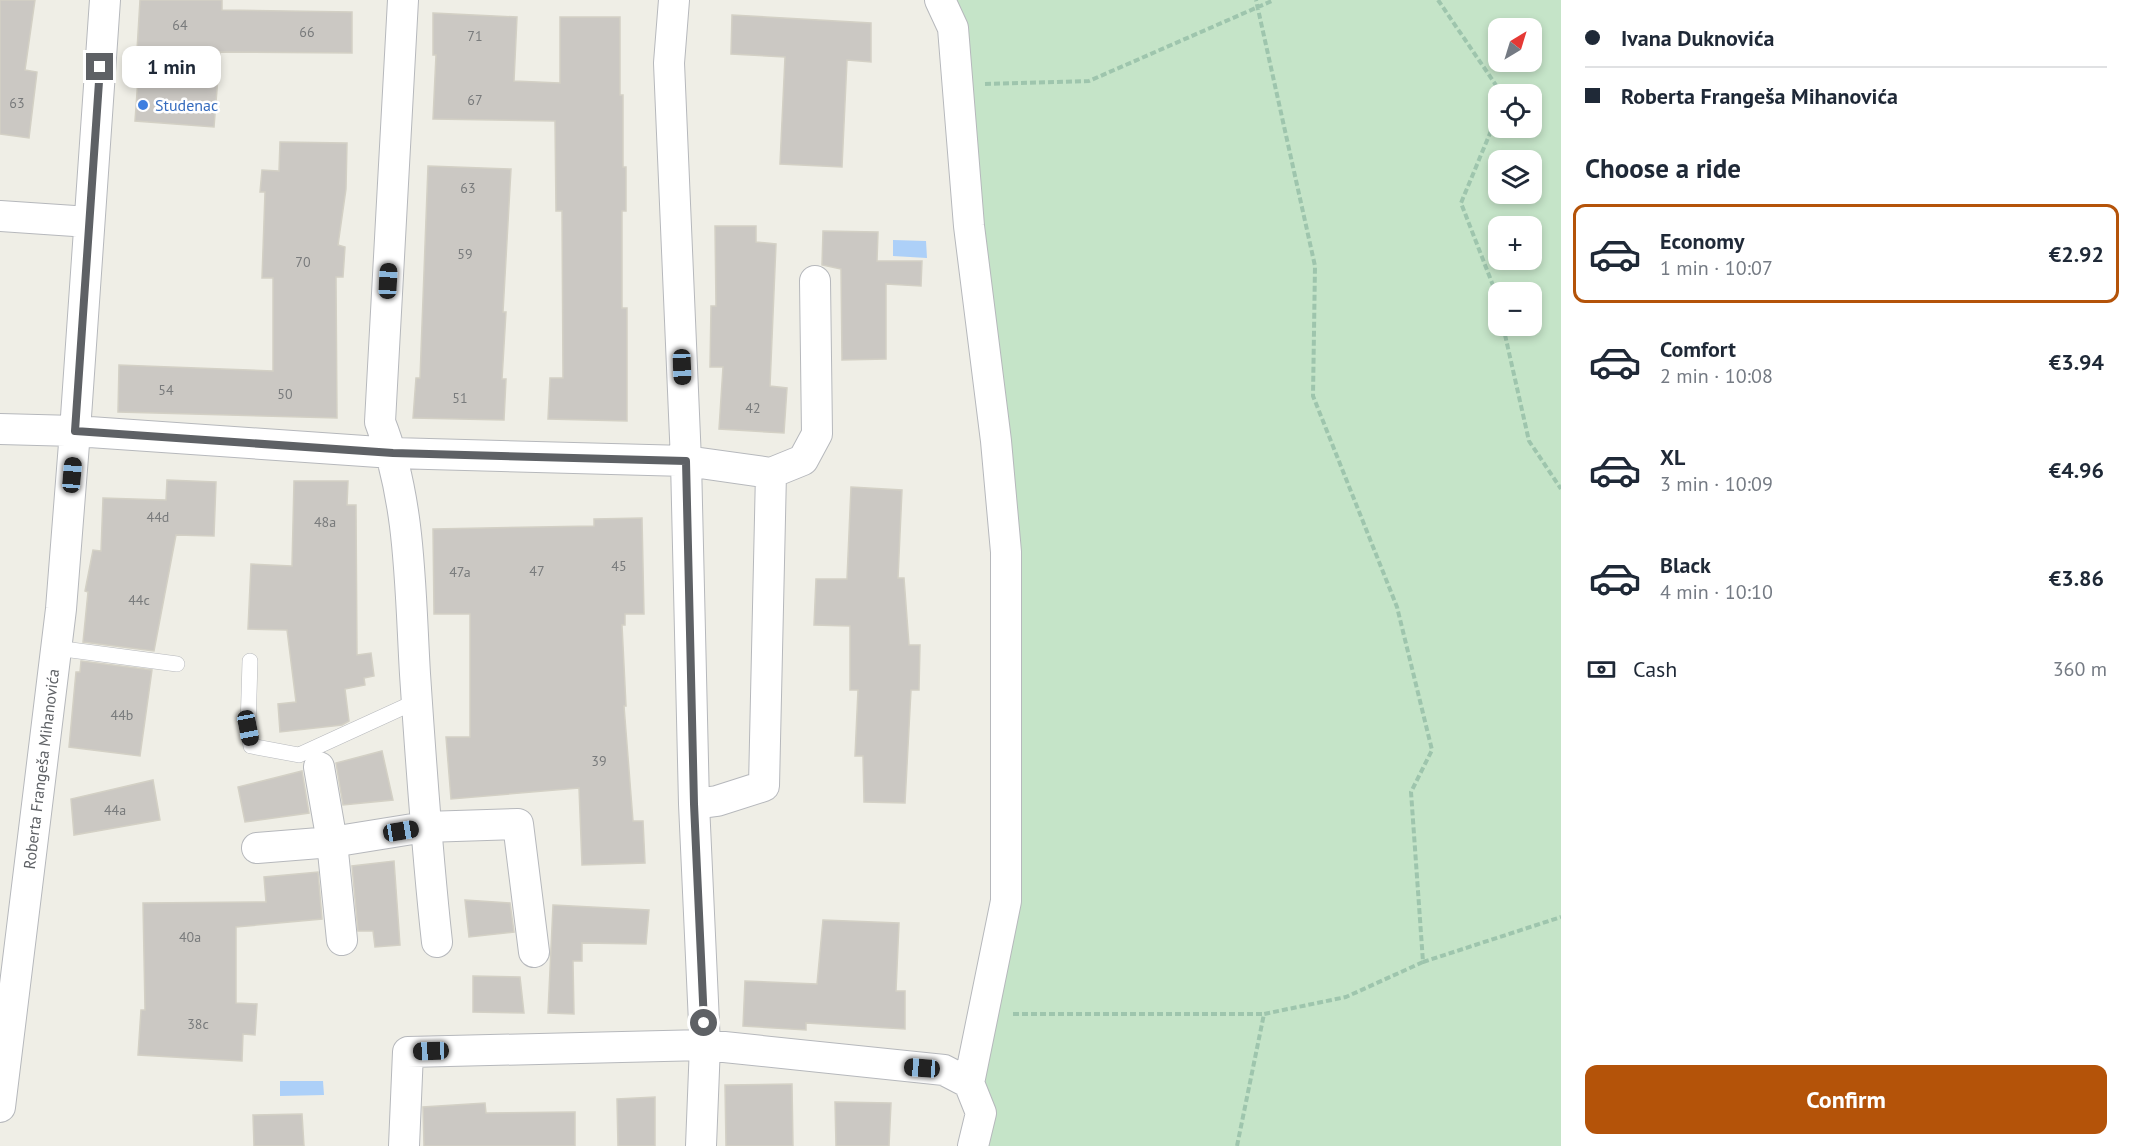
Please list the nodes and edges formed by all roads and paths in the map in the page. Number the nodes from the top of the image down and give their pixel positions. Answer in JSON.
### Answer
{"nodes":[{"id":1,"x":105,"y":0,"type":"edge"},
{"id":2,"x":403,"y":0,"type":"edge"},
{"id":3,"x":674,"y":0,"type":"edge"},
{"id":4,"x":940,"y":0,"type":"edge"},
{"id":5,"x":1256,"y":0,"type":"edge"},
{"id":6,"x":1274,"y":0,"type":"edge"},
{"id":7,"x":1438,"y":0,"type":"edge"},
{"id":8,"x":1259,"y":9,"type":"junction"},
{"id":9,"x":958,"y":84,"type":"junction"},
{"id":10,"x":1495,"y":84,"type":"edge"},
{"id":11,"x":1488,"y":138,"type":"edge"},
{"id":12,"x":0,"y":216,"type":"edge"},
{"id":13,"x":89,"y":222,"type":"junction"},
{"id":14,"x":815,"y":282,"type":"dead end"},
{"id":15,"x":1492,"y":282,"type":"edge"},
{"id":16,"x":1505,"y":336,"type":"edge"},
{"id":17,"x":0,"y":429,"type":"edge"},
{"id":18,"x":75,"y":431,"type":"junction"},
{"id":19,"x":393,"y":453,"type":"junction"},
{"id":20,"x":686,"y":461,"type":"junction"},
{"id":21,"x":771,"y":473,"type":"junction"},
{"id":22,"x":1561,"y":489,"type":"edge"},
{"id":23,"x":56,"y":648,"type":"junction"},
{"id":24,"x":250,"y":661,"type":"dead end"},
{"id":25,"x":177,"y":664,"type":"dead end"},
{"id":26,"x":417,"y":701,"type":"junction"},
{"id":27,"x":319,"y":767,"type":"dead end"},
{"id":28,"x":694,"y":804,"type":"junction"},
{"id":29,"x":425,"y":827,"type":"junction"},
{"id":30,"x":332,"y":842,"type":"junction"},
{"id":31,"x":256,"y":848,"type":"dead end"},
{"id":32,"x":1561,"y":917,"type":"edge"},
{"id":33,"x":342,"y":940,"type":"dead end"},
{"id":34,"x":437,"y":942,"type":"dead end"},
{"id":35,"x":534,"y":952,"type":"dead end"},
{"id":36,"x":1423,"y":962,"type":"junction"},
{"id":37,"x":983,"y":1014,"type":"junction"},
{"id":38,"x":1264,"y":1014,"type":"junction"},
{"id":39,"x":705,"y":1045,"type":"junction"},
{"id":40,"x":969,"y":1083,"type":"junction"},
{"id":41,"x":0,"y":1107,"type":"edge"},
{"id":42,"x":404,"y":1146,"type":"edge"},
{"id":43,"x":701,"y":1146,"type":"edge"},
{"id":44,"x":973,"y":1146,"type":"edge"},
{"id":45,"x":1238,"y":1146,"type":"edge"}],
"edges":[{"from":1,"to":13,"type":"street","name":"Roberta Frangeša Mihanovića"},
{"from":2,"to":19,"type":"street"},
{"from":3,"to":20,"type":"street"},
{"from":4,"to":9,"type":"street"},
{"from":5,"to":8,"type":"path"},
{"from":6,"to":8,"type":"path"},
{"from":7,"to":10,"type":"path"},
{"from":8,"to":9,"type":"path"},
{"from":8,"to":36,"type":"path"},
{"from":9,"to":37,"type":"street"},
{"from":11,"to":15,"type":"path"},
{"from":12,"to":13,"type":"street"},
{"from":13,"to":18,"type":"street","name":"Roberta Frangeša Mihanovića"},
{"from":14,"to":21,"type":"street"},
{"from":16,"to":22,"type":"path"},
{"from":17,"to":18,"type":"street"},
{"from":18,"to":19,"type":"street"},
{"from":18,"to":23,"type":"street","name":"Roberta Frangeša Mihanovića"},
{"from":19,"to":20,"type":"street"},
{"from":19,"to":26,"type":"street"},
{"from":20,"to":21,"type":"street"},
{"from":20,"to":28,"type":"street"},
{"from":21,"to":28,"type":"street"},
{"from":23,"to":25,"type":"lane"},
{"from":23,"to":41,"type":"street","name":"Roberta Frangeša Mihanovića"},
{"from":24,"to":26,"type":"lane"},
{"from":26,"to":29,"type":"street"},
{"from":27,"to":30,"type":"street"},
{"from":28,"to":39,"type":"street"},
{"from":29,"to":30,"type":"street"},
{"from":29,"to":34,"type":"street"},
{"from":29,"to":35,"type":"street"},
{"from":30,"to":31,"type":"street"},
{"from":30,"to":33,"type":"street"},
{"from":32,"to":36,"type":"path"},
{"from":36,"to":38,"type":"path"},
{"from":37,"to":38,"type":"path"},
{"from":37,"to":40,"type":"street"},
{"from":38,"to":45,"type":"path"},
{"from":39,"to":40,"type":"street"},
{"from":39,"to":42,"type":"street"},
{"from":39,"to":43,"type":"street"},
{"from":40,"to":44,"type":"street"}]}
